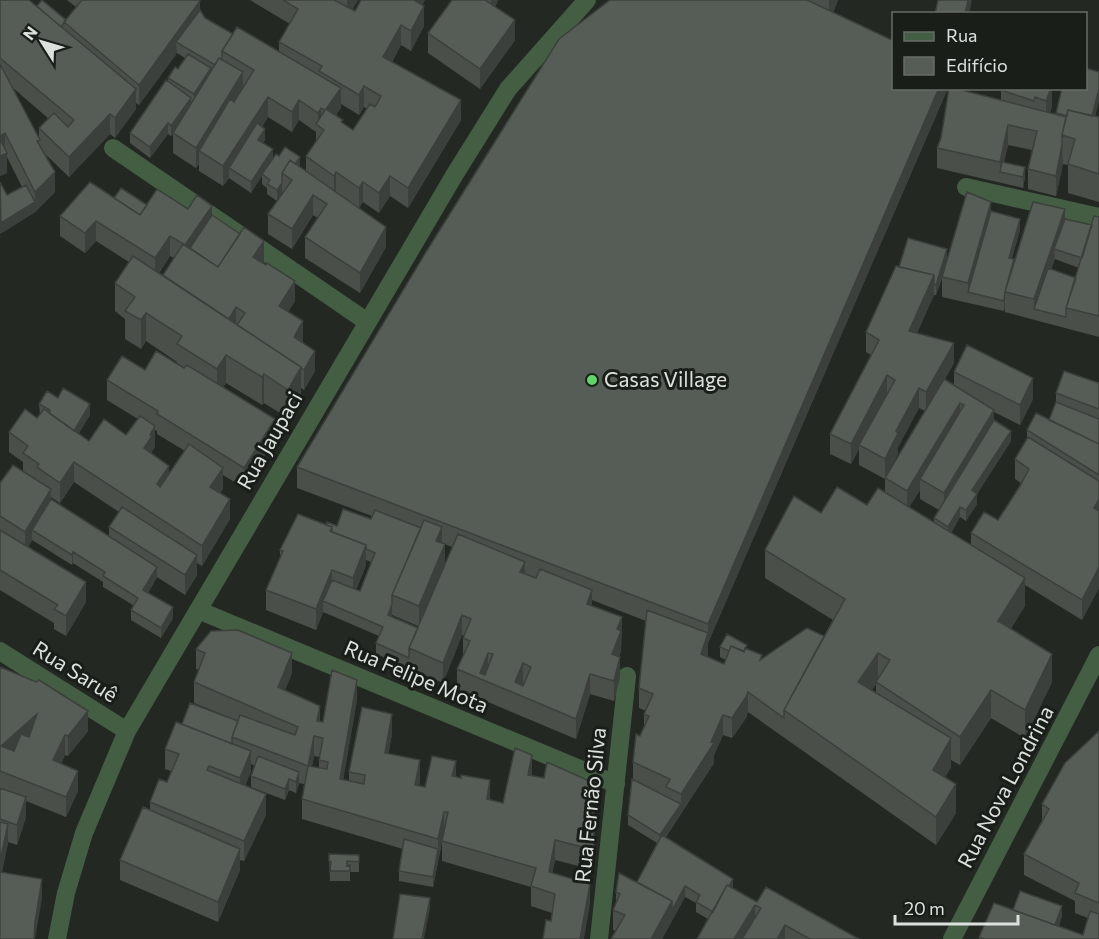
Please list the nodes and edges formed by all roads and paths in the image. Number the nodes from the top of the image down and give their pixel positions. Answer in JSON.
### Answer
{"nodes":[{"id":1,"x":587,"y":0,"type":"edge"},
{"id":2,"x":113,"y":148,"type":"dead end"},
{"id":3,"x":966,"y":187,"type":"dead end"},
{"id":4,"x":1099,"y":217,"type":"edge"},
{"id":5,"x":366,"y":321,"type":"junction"},
{"id":6,"x":310,"y":418,"type":"junction"},
{"id":7,"x":329,"y":428,"type":"edge"},
{"id":8,"x":198,"y":610,"type":"junction"},
{"id":9,"x":0,"y":651,"type":"edge"},
{"id":10,"x":1099,"y":655,"type":"edge"},
{"id":11,"x":1095,"y":674,"type":"edge"},
{"id":12,"x":627,"y":676,"type":"dead end"},
{"id":13,"x":127,"y":730,"type":"junction"},
{"id":14,"x":616,"y":784,"type":"junction"},
{"id":15,"x":57,"y":939,"type":"edge"},
{"id":16,"x":598,"y":939,"type":"edge"},
{"id":17,"x":952,"y":939,"type":"edge"}],
"edges":[{"from":1,"to":5,"type":"street","name":"Rua Jaupaci"},
{"from":2,"to":5,"type":"street"},
{"from":3,"to":4,"type":"street"},
{"from":5,"to":6,"type":"street","name":"Rua Jaupaci"},
{"from":6,"to":7,"type":"street"},
{"from":6,"to":8,"type":"street","name":"Rua Jaupaci"},
{"from":8,"to":13,"type":"street","name":"Rua Jaupaci"},
{"from":8,"to":14,"type":"street","name":"Rua Felipe Mota"},
{"from":9,"to":13,"type":"street","name":"Rua Saruê"},
{"from":10,"to":11,"type":"street","name":"Rua Nova Londrina"},
{"from":11,"to":17,"type":"street","name":"Rua Nova Londrina"},
{"from":12,"to":14,"type":"street","name":"Rua Fernão Silva"},
{"from":13,"to":15,"type":"street","name":"Rua Jaupaci"},
{"from":14,"to":16,"type":"street","name":"Rua Fernão Silva"}]}
